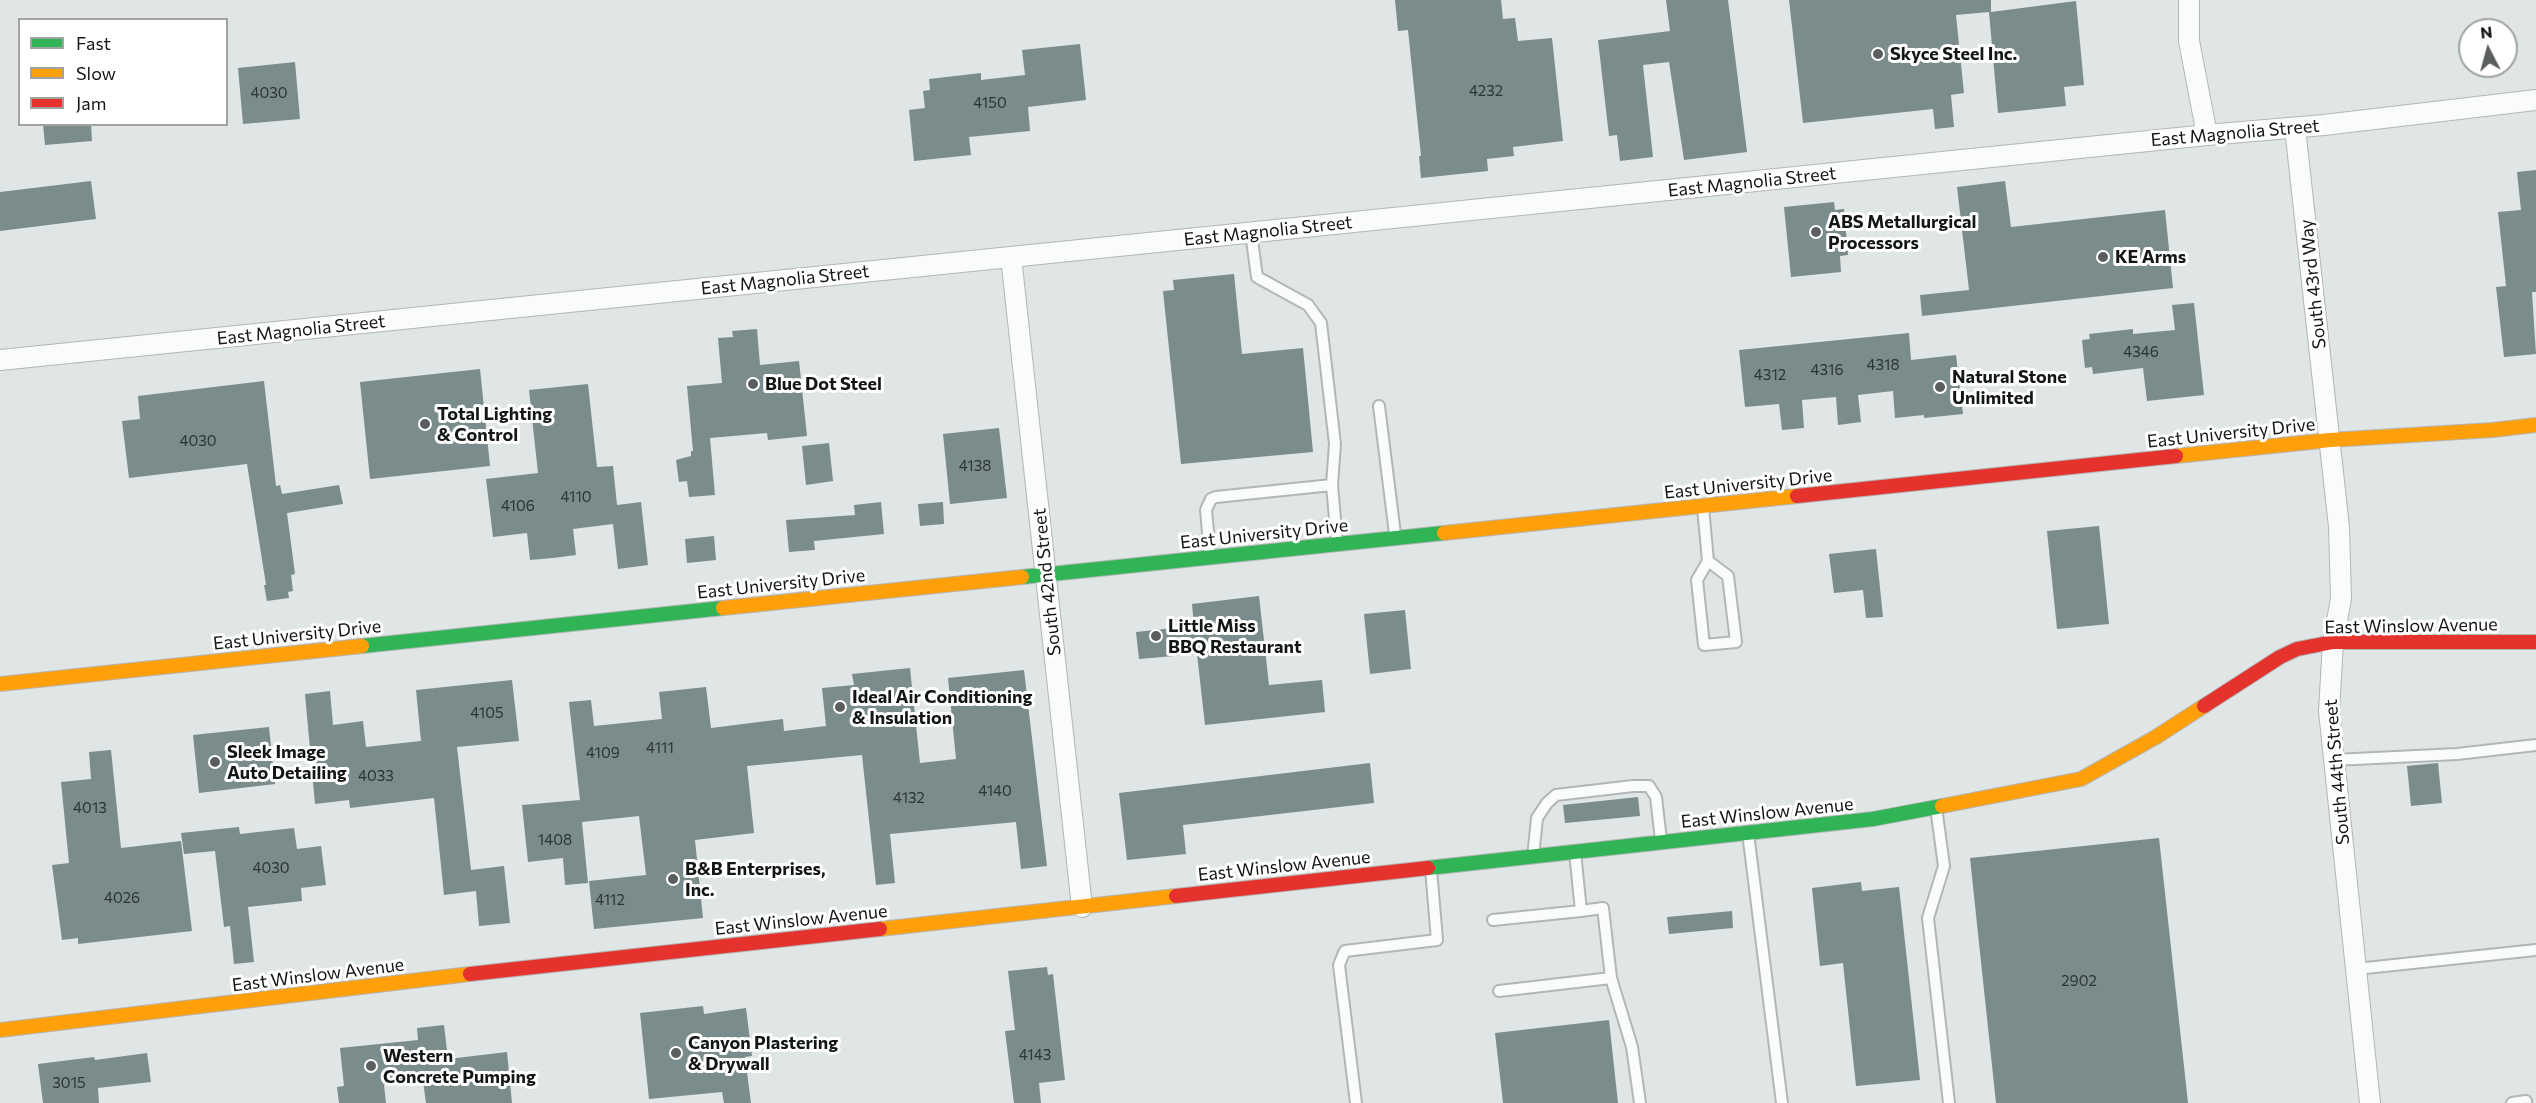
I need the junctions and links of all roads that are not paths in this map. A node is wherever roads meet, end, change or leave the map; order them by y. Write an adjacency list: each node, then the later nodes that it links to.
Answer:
1 (2189, 0): 4 (street)
2 (2536, 100): 3 (street, East Magnolia Street)
3 (2295, 128): 4 (street, East Magnolia Street); 10 (street, South 43rd Way)
4 (2207, 135): 5 (street, East Magnolia Street)
5 (1251, 233): 6 (street, East Magnolia Street); 11 (lane)
6 (1011, 257): 7 (street, East Magnolia Street); 17 (street, South 42nd Street)
7 (0, 360)
8 (1379, 406): 13 (lane)
9 (2535, 426): 10 (street, East University Drive)
10 (2330, 440): 12 (street, East University Drive); 18 (street, South 44th Street)
11 (1332, 485): 14 (lane); 15 (lane)
12 (1703, 507): 13 (street, East University Drive); 16 (lane)
13 (1396, 538): 14 (street, East University Drive)
14 (1338, 544): 15 (street, East University Drive)
15 (1210, 557): 17 (street, East University Drive)
16 (1708, 561): 16 (lane)
17 (1046, 575): 20 (street, East University Drive); 29 (street, South 42nd Street)
18 (2333, 642): 19 (street, East Winslow Avenue); 22 (street, South 44th Street); 23 (street, East Winslow Avenue)
19 (2536, 642)
20 (0, 684)
21 (2536, 745): 22 (lane)
22 (2334, 760): 33 (street, South 44th Street)
23 (1936, 807): 24 (street, East Winslow Avenue); 41 (lane)
24 (1748, 833): 25 (street, East Winslow Avenue); 40 (lane)
25 (1661, 843): 26 (street, East Winslow Avenue); 27 (lane)
26 (1575, 852): 27 (street, East Winslow Avenue); 30 (lane)
27 (1533, 857): 28 (street, East Winslow Avenue)
28 (1431, 868): 29 (street, East Winslow Avenue); 38 (lane)
29 (1082, 907): 36 (street, East Winslow Avenue)
30 (1581, 911): 31 (lane); 34 (lane)
31 (1493, 920)
32 (2536, 950): 33 (lane)
33 (2356, 969): 42 (street, South 44th Street)
34 (1611, 978): 35 (lane); 39 (lane)
35 (1499, 991)
36 (0, 1030)
37 (2526, 1101): 43 (lane)
38 (1356, 1103)
39 (1640, 1103)
40 (1782, 1103)
41 (1949, 1103)
42 (2370, 1103)
43 (2512, 1103)

